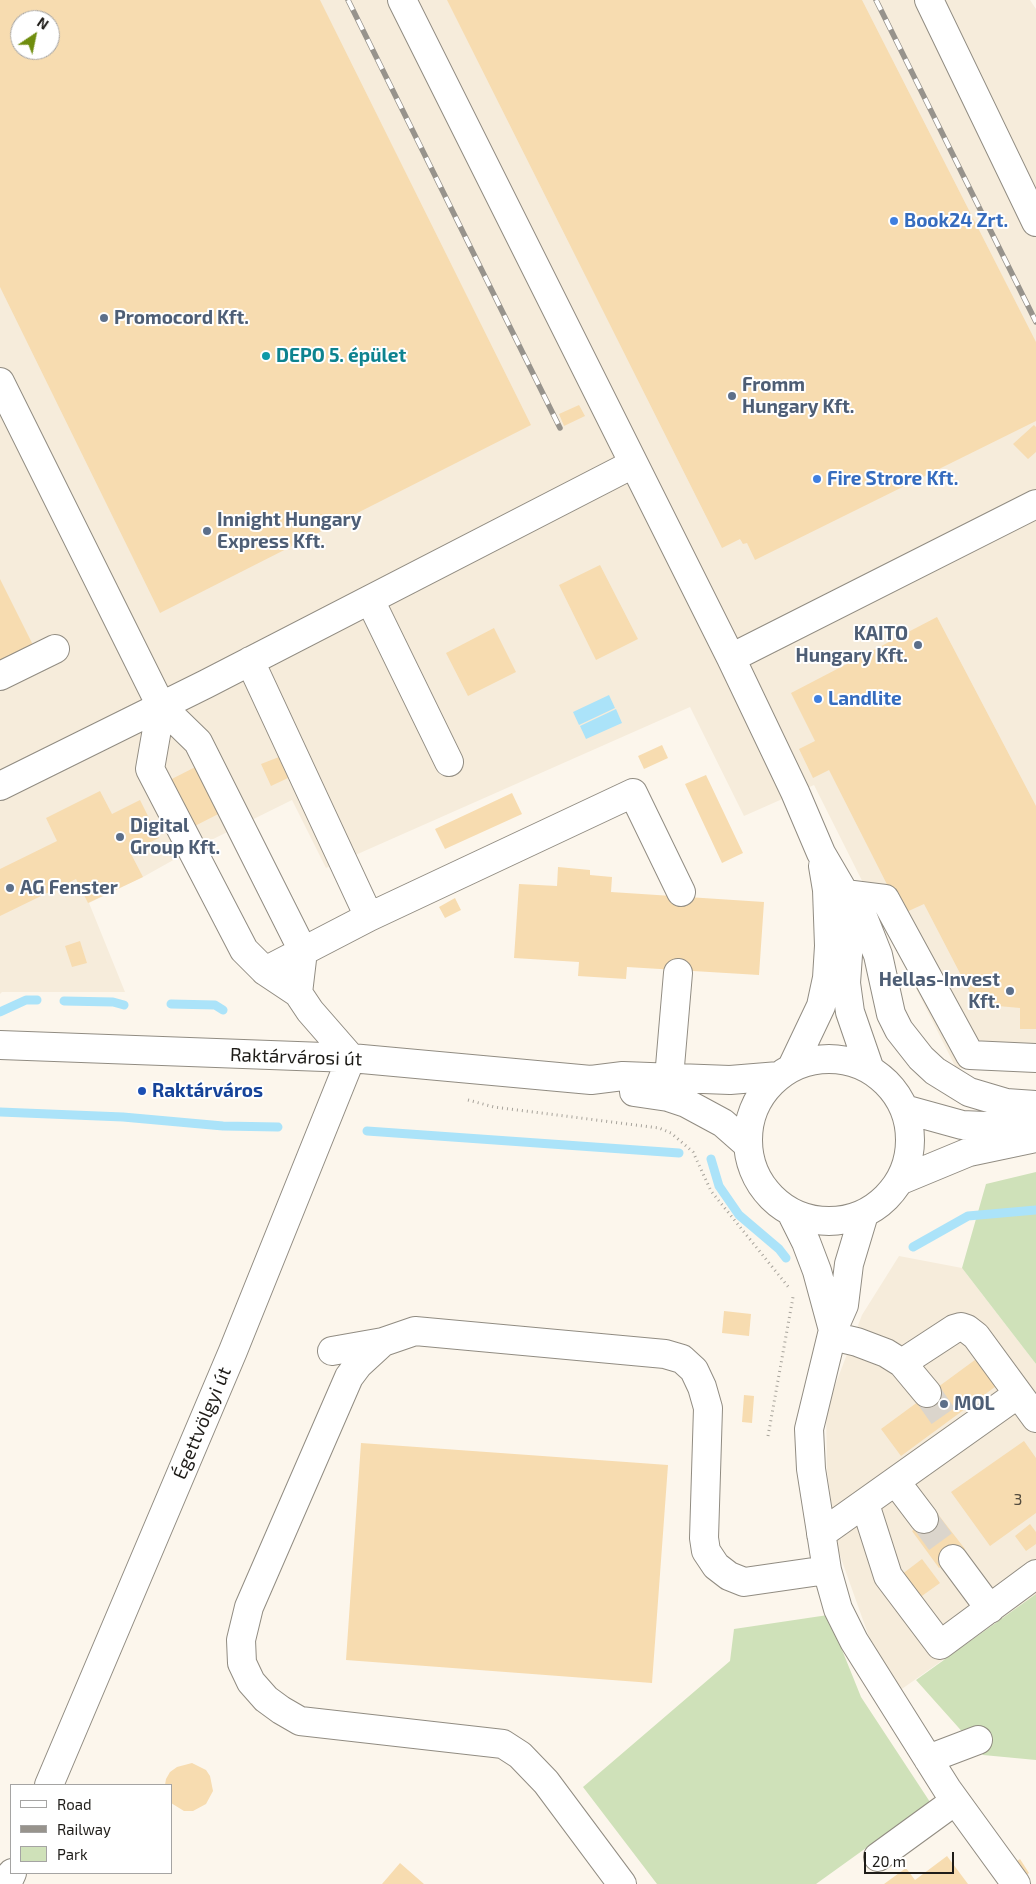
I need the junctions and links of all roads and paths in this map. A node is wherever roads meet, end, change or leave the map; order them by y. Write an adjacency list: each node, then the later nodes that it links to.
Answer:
1 (402, 0): 5 (street)
2 (928, 0): 3 (street)
3 (1036, 222)
4 (0, 382): 12 (street)
5 (633, 464): 7 (street); 9 (street)
6 (1036, 504): 9 (street)
7 (370, 600): 10 (street); 13 (street)
8 (55, 649): 11 (street)
9 (731, 658): 15 (street)
10 (250, 661): 12 (street); 18 (street)
11 (0, 676)
12 (161, 706): 14 (street); 19 (street); 20 (street)
13 (449, 762)
14 (0, 786)
15 (821, 853): 17 (street); 27 (street)
16 (680, 892): 18 (street)
17 (845, 894): 25 (street); 26 (street); 31 (street)
18 (369, 917): 19 (street)
19 (303, 950): 20 (street); 22 (street)
20 (265, 971): 22 (street)
21 (678, 973): 28 (street)
22 (298, 993): 24 (street)
23 (0, 1045): 24 (street, Raktárvárosi út)
24 (351, 1058): 29 (street, Raktárvárosi út); 57 (street, Égettvölgyi út)
25 (1036, 1058)
26 (870, 1070): 27 (street, Raktárvárosi út); 32 (street, Raktárvárosi út)
27 (786, 1072): 28 (street, Raktárvárosi út); 35 (street, Raktárvárosi út)
28 (669, 1078): 29 (street, Raktárvárosi út)
29 (591, 1080): 35 (street, Raktárvárosi út)
30 (466, 1099): 46 (path)
31 (1036, 1105)
32 (904, 1109): 33 (street); 36 (street, Raktárvárosi út)
33 (1036, 1123)
34 (1036, 1138): 36 (street, Raktárvárosi út)
35 (748, 1145): 37 (street, Raktárvárosi út)
36 (900, 1181): 38 (street, Raktárvárosi út)
37 (792, 1212): 38 (street, Raktárvárosi út); 39 (street)
38 (864, 1214): 39 (street)
39 (832, 1333): 42 (street); 50 (street)
40 (383, 1342): 41 (street); 52 (street); 60 (street)
41 (332, 1351)
42 (902, 1363): 43 (street); 44 (street)
43 (927, 1393)
44 (1018, 1394): 45 (street); 47 (street)
45 (1036, 1418)
46 (768, 1436)
47 (896, 1482): 48 (street); 49 (street)
48 (865, 1504): 50 (street); 54 (street)
49 (924, 1519)
50 (821, 1534): 52 (street)
51 (953, 1559): 54 (street)
52 (827, 1570): 56 (street)
53 (1036, 1574): 54 (street)
54 (990, 1609)
55 (978, 1740): 56 (street)
56 (928, 1759): 58 (street)
57 (49, 1784)
58 (951, 1795): 59 (street); 61 (street)
59 (878, 1857)
60 (622, 1884)
61 (1016, 1884)

